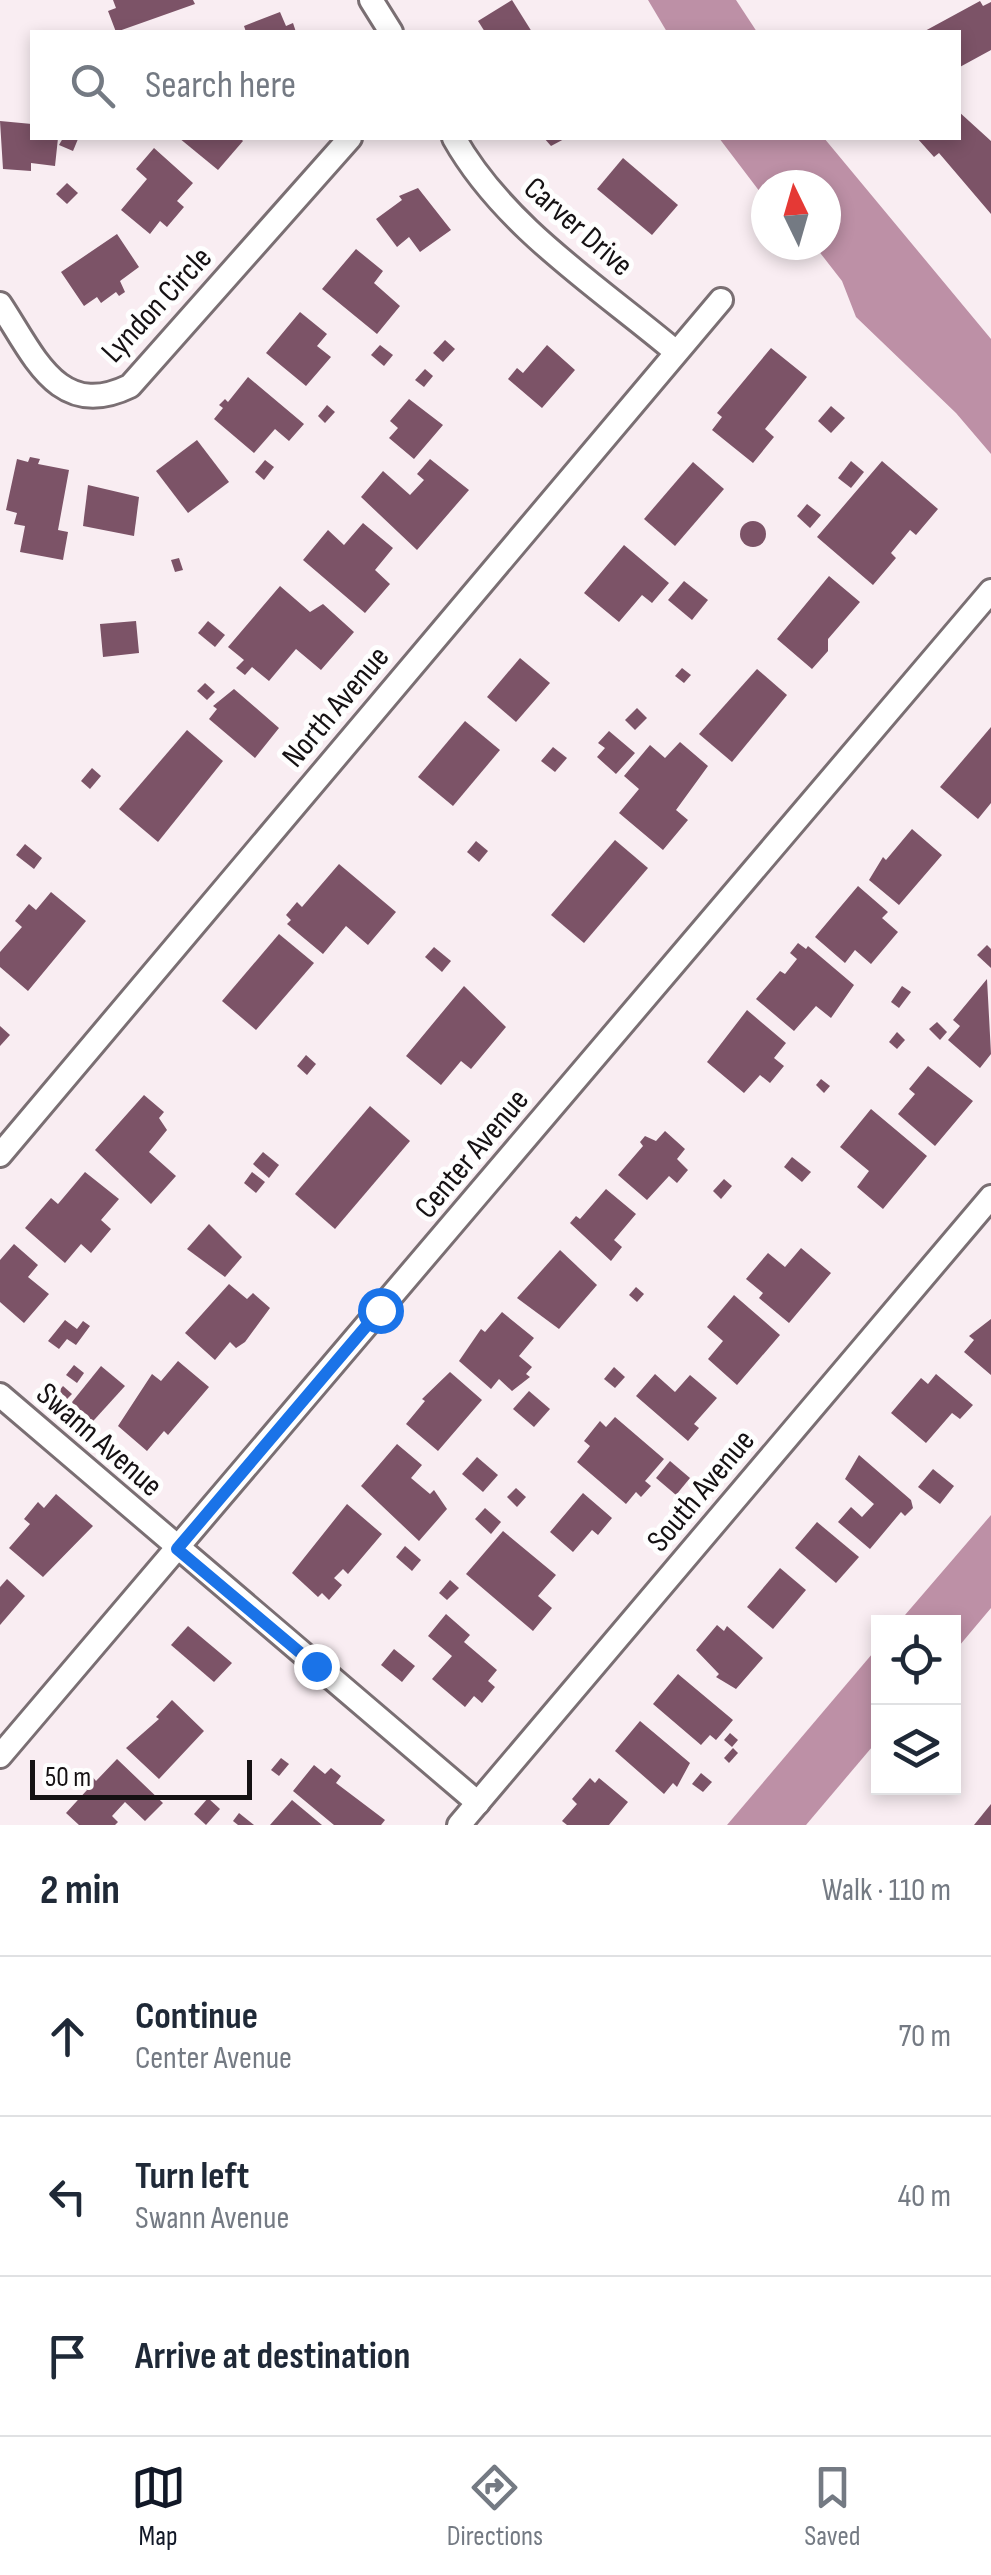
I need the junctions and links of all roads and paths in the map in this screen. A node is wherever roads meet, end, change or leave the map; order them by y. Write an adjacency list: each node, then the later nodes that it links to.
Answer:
1 (371, 0): 2 (street)
2 (390, 30)
3 (348, 140): 6 (street, Lyndon Circle)
4 (455, 140): 7 (street, Carver Drive)
5 (721, 300): 7 (street, North Avenue)
6 (0, 304)
7 (676, 352): 9 (street, North Avenue)
8 (991, 592): 12 (street, Center Avenue)
9 (0, 1155)
10 (991, 1197): 14 (street, South Avenue)
11 (0, 1395): 12 (street, Swann Avenue)
12 (177, 1549): 13 (street, Center Avenue); 14 (street, Swann Avenue)
13 (0, 1756)
14 (478, 1803): 15 (street, South Avenue)
15 (459, 1825)

